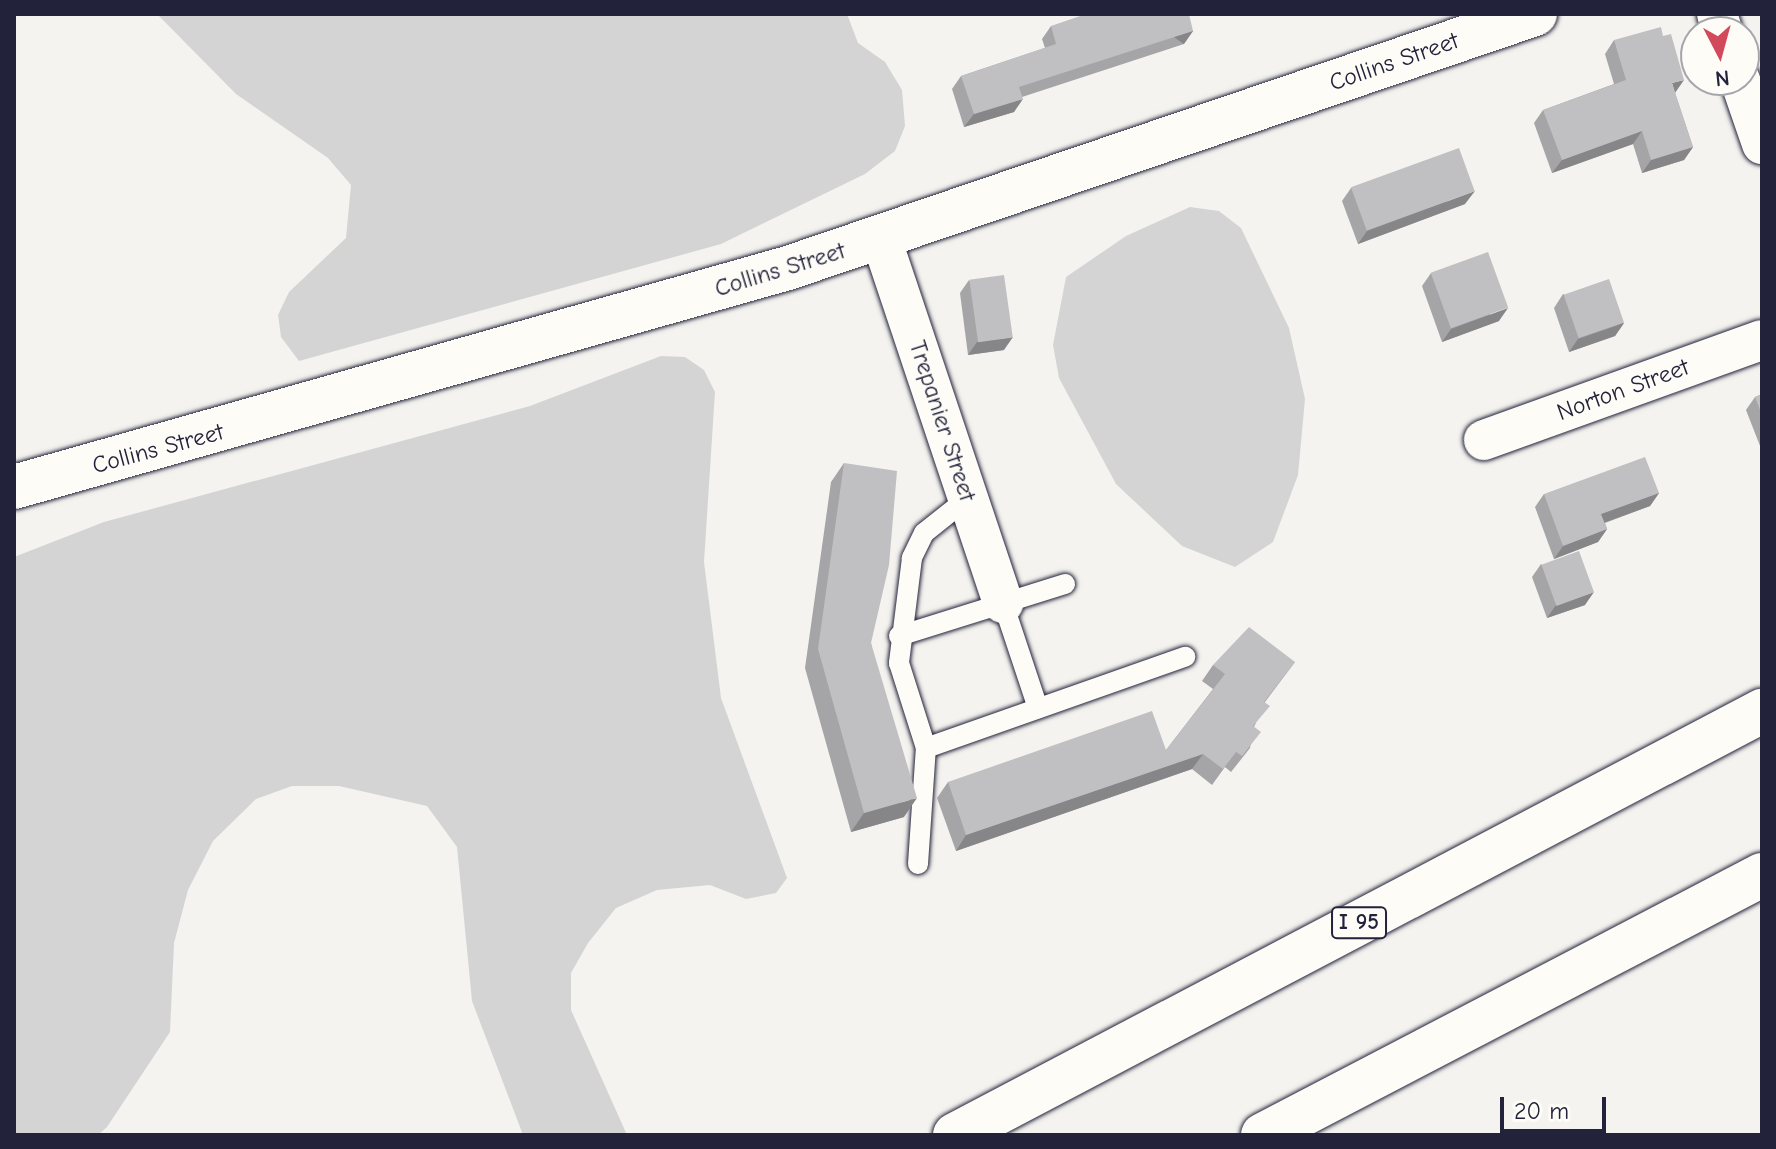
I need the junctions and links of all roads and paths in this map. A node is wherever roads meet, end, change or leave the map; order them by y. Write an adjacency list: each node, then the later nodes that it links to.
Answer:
1 (1535, 14): 4 (main road, Collins Street)
2 (1746, 96): 3 (street)
3 (1762, 144)
4 (881, 238): 7 (main road, Collins Street); 8 (street, Trepanier Street)
5 (1762, 340): 6 (street, Norton Street)
6 (1484, 440)
7 (14, 487)
8 (968, 498): 10 (street, Trepanier Street); 11 (lane)
9 (1065, 584): 10 (lane)
10 (1003, 603): 11 (lane); 13 (lane)
11 (899, 636): 15 (lane)
12 (1185, 657): 13 (lane)
13 (1038, 708): 15 (lane)
14 (1762, 711): 18 (main road, I 95)
15 (926, 748): 16 (lane)
16 (918, 864)
17 (1762, 875): 19 (main road)
18 (955, 1135)
19 (1263, 1135)

